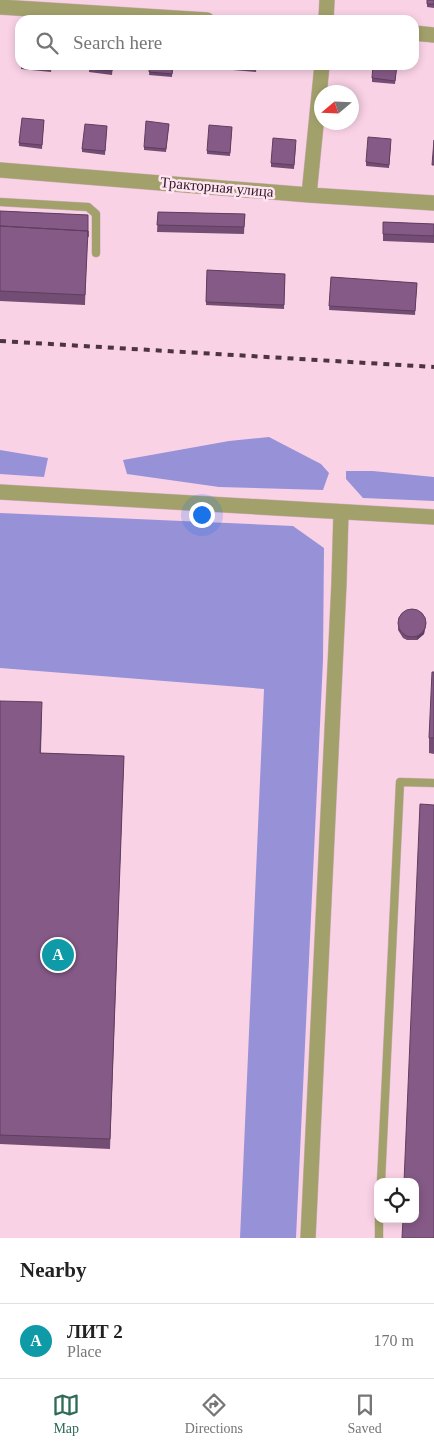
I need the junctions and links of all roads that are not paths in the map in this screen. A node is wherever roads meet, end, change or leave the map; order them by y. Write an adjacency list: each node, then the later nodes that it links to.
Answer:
1 (327, 0): 4 (street)
2 (0, 7): 3 (street)
3 (127, 15)
4 (326, 15)
5 (419, 34): 6 (street)
6 (434, 35)
7 (322, 70): 9 (street)
8 (0, 170): 9 (street, Тракторная улица)
9 (309, 195): 11 (street, Тракторная улица)
10 (0, 202): 12 (lane)
11 (434, 203)
12 (96, 253)
13 (0, 492): 14 (street)
14 (341, 512): 15 (street); 19 (street)
15 (434, 517)
16 (434, 783): 17 (lane)
17 (381, 1178)
18 (380, 1223): 20 (lane)
19 (308, 1238)
20 (379, 1238)

